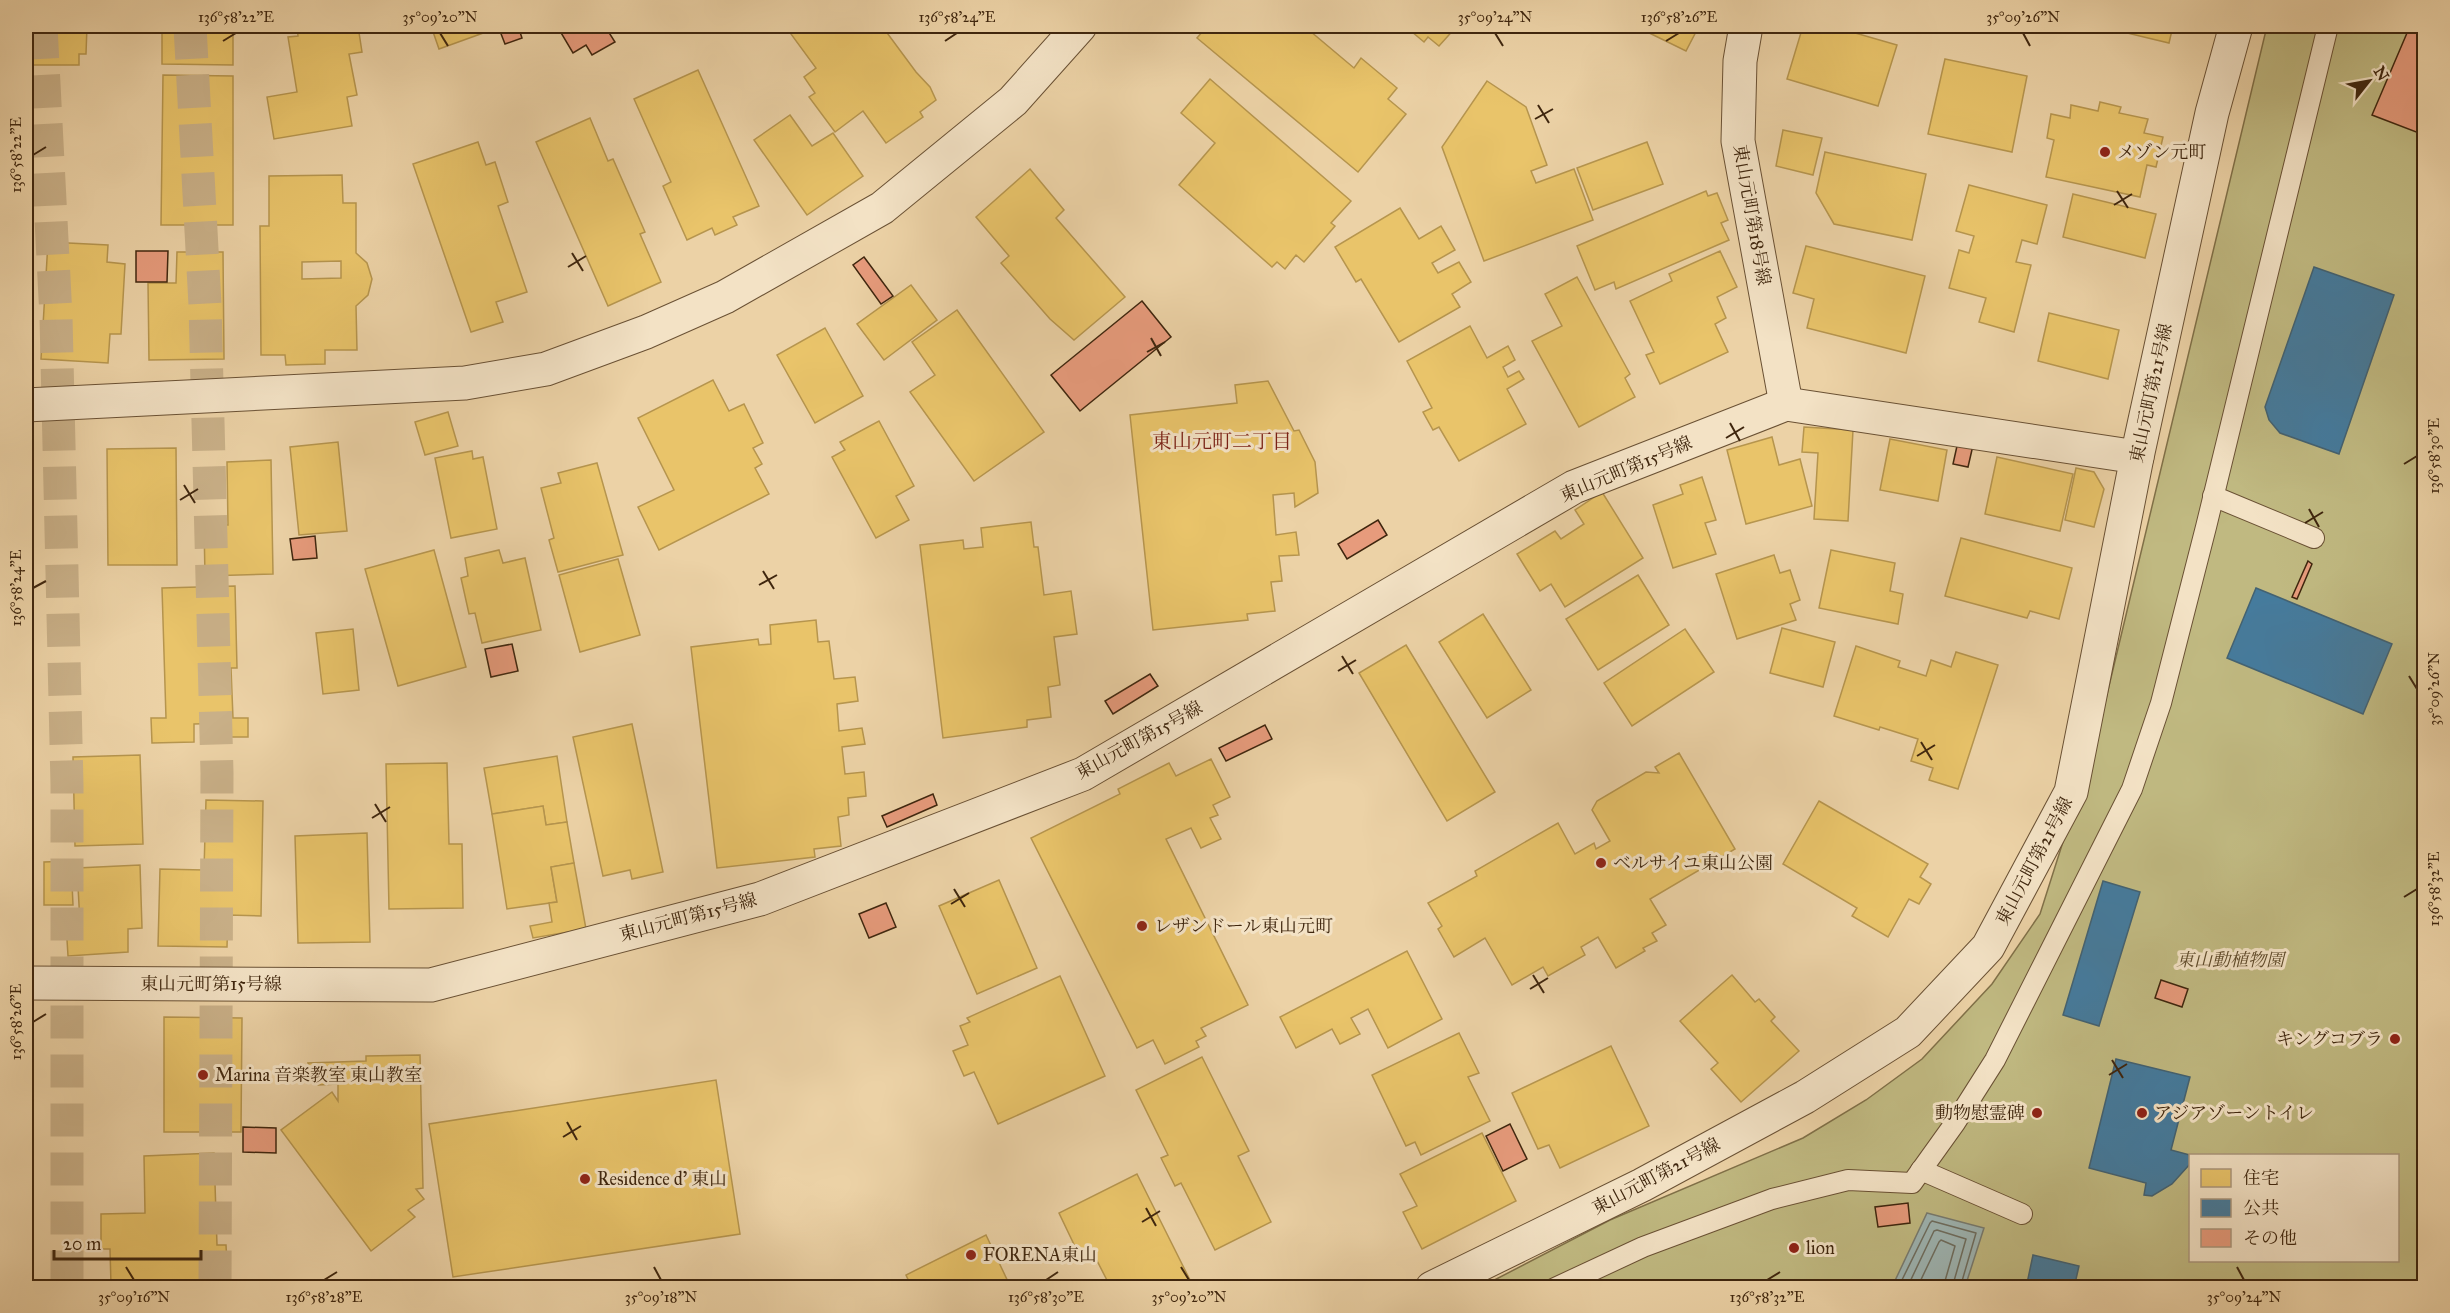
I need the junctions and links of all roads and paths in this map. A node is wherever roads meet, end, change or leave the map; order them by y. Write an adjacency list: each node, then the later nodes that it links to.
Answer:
1 (1080, 26): 6 (street)
2 (1746, 26): 5 (street, 東山元町第18号線)
3 (2236, 26): 7 (street, 東山元町第21号線)
4 (2328, 26): 8 (lane)
5 (1786, 404): 7 (street); 10 (street, 東山元町第15号線)
6 (26, 405)
7 (2137, 457): 13 (street, 東山元町第21号線)
8 (2213, 496): 9 (lane); 11 (lane)
9 (2314, 538)
10 (26, 984)
11 (1921, 1170): 12 (lane); 14 (lane)
12 (2022, 1214)
13 (1432, 1287)
14 (1555, 1287)

